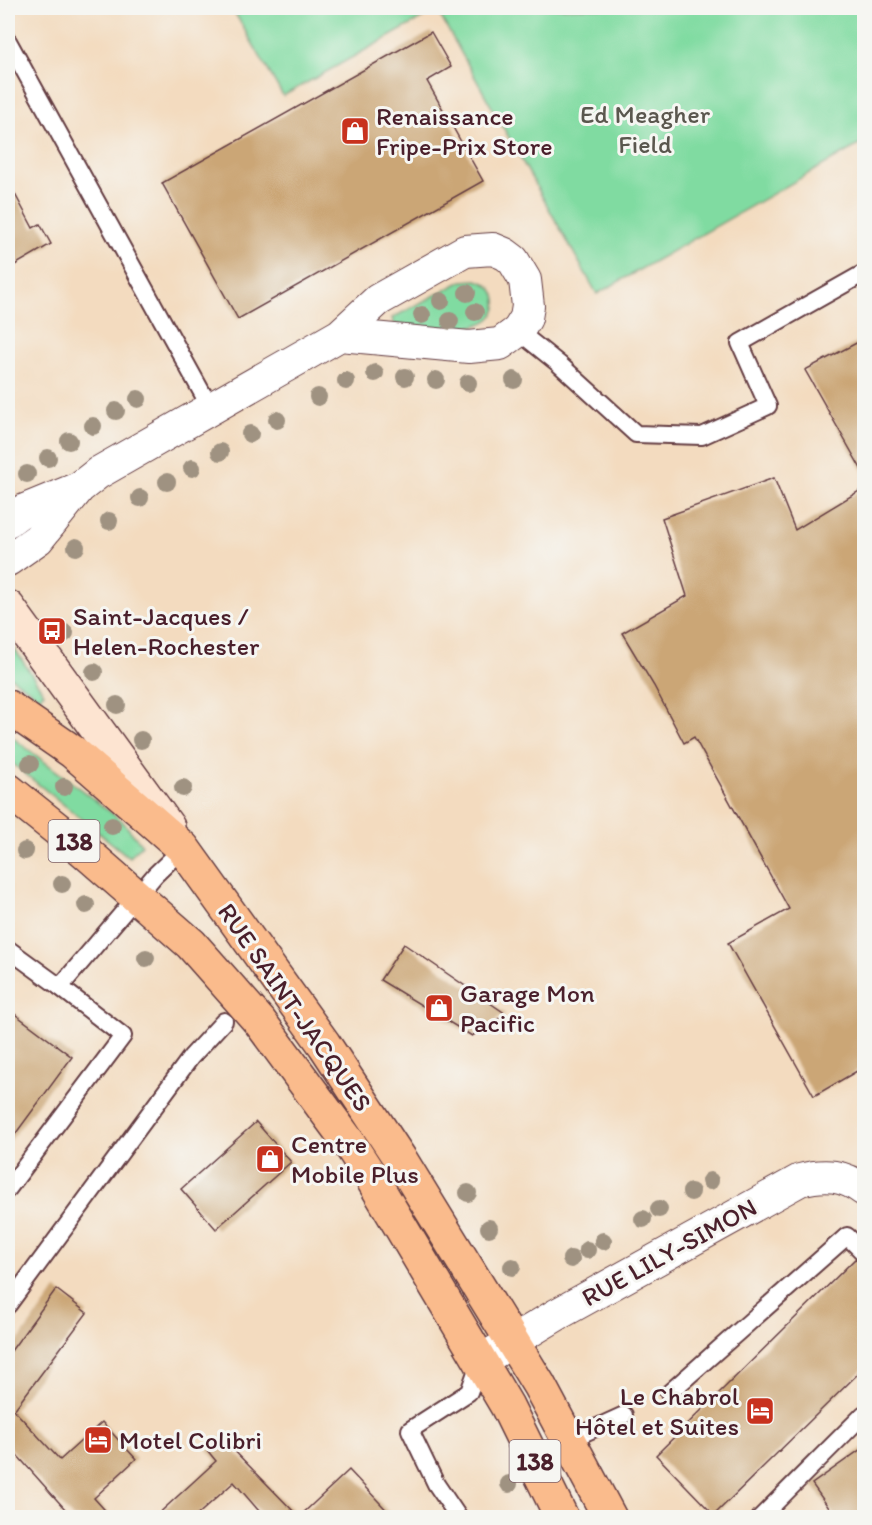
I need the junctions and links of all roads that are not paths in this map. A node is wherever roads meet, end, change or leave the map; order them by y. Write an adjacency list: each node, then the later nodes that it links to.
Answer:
1 (8, 41): 5 (lane)
2 (864, 273): 3 (lane)
3 (518, 331): 4 (street); 4 (street)
4 (340, 335): 5 (street)
5 (210, 407): 6 (street)
6 (79, 488): 7 (street); 8 (street)
7 (8, 521)
8 (8, 560)
9 (8, 607): 12 (main road, RUE SAINT-JACQUES)
10 (8, 706): 12 (main road, 138)
11 (8, 790): 13 (main road, 138)
12 (183, 848): 13 (lane); 21 (main road, RUE SAINT-JACQUES / 138)
13 (138, 896): 15 (lane); 22 (main road, RUE SAINT-JACQUES / 138)
14 (8, 949): 15 (lane)
15 (60, 987): 17 (lane)
16 (224, 1021): 20 (lane)
17 (8, 1188)
18 (864, 1190): 21 (street, RUE LILY-SIMON)
19 (864, 1253): 23 (lane)
20 (8, 1305)
21 (512, 1341): 22 (street, RUE LILY-SIMON); 26 (main road, RUE SAINT-JACQUES / 138)
22 (480, 1361): 27 (lane); 28 (main road, RUE SAINT-JACQUES / 138)
23 (669, 1393)
24 (864, 1414): 30 (lane)
25 (624, 1415): 26 (lane)
26 (569, 1440): 29 (main road, RUE SAINT-JACQUES / 138)
27 (459, 1518)
28 (562, 1518)
29 (610, 1518)
30 (760, 1518)

